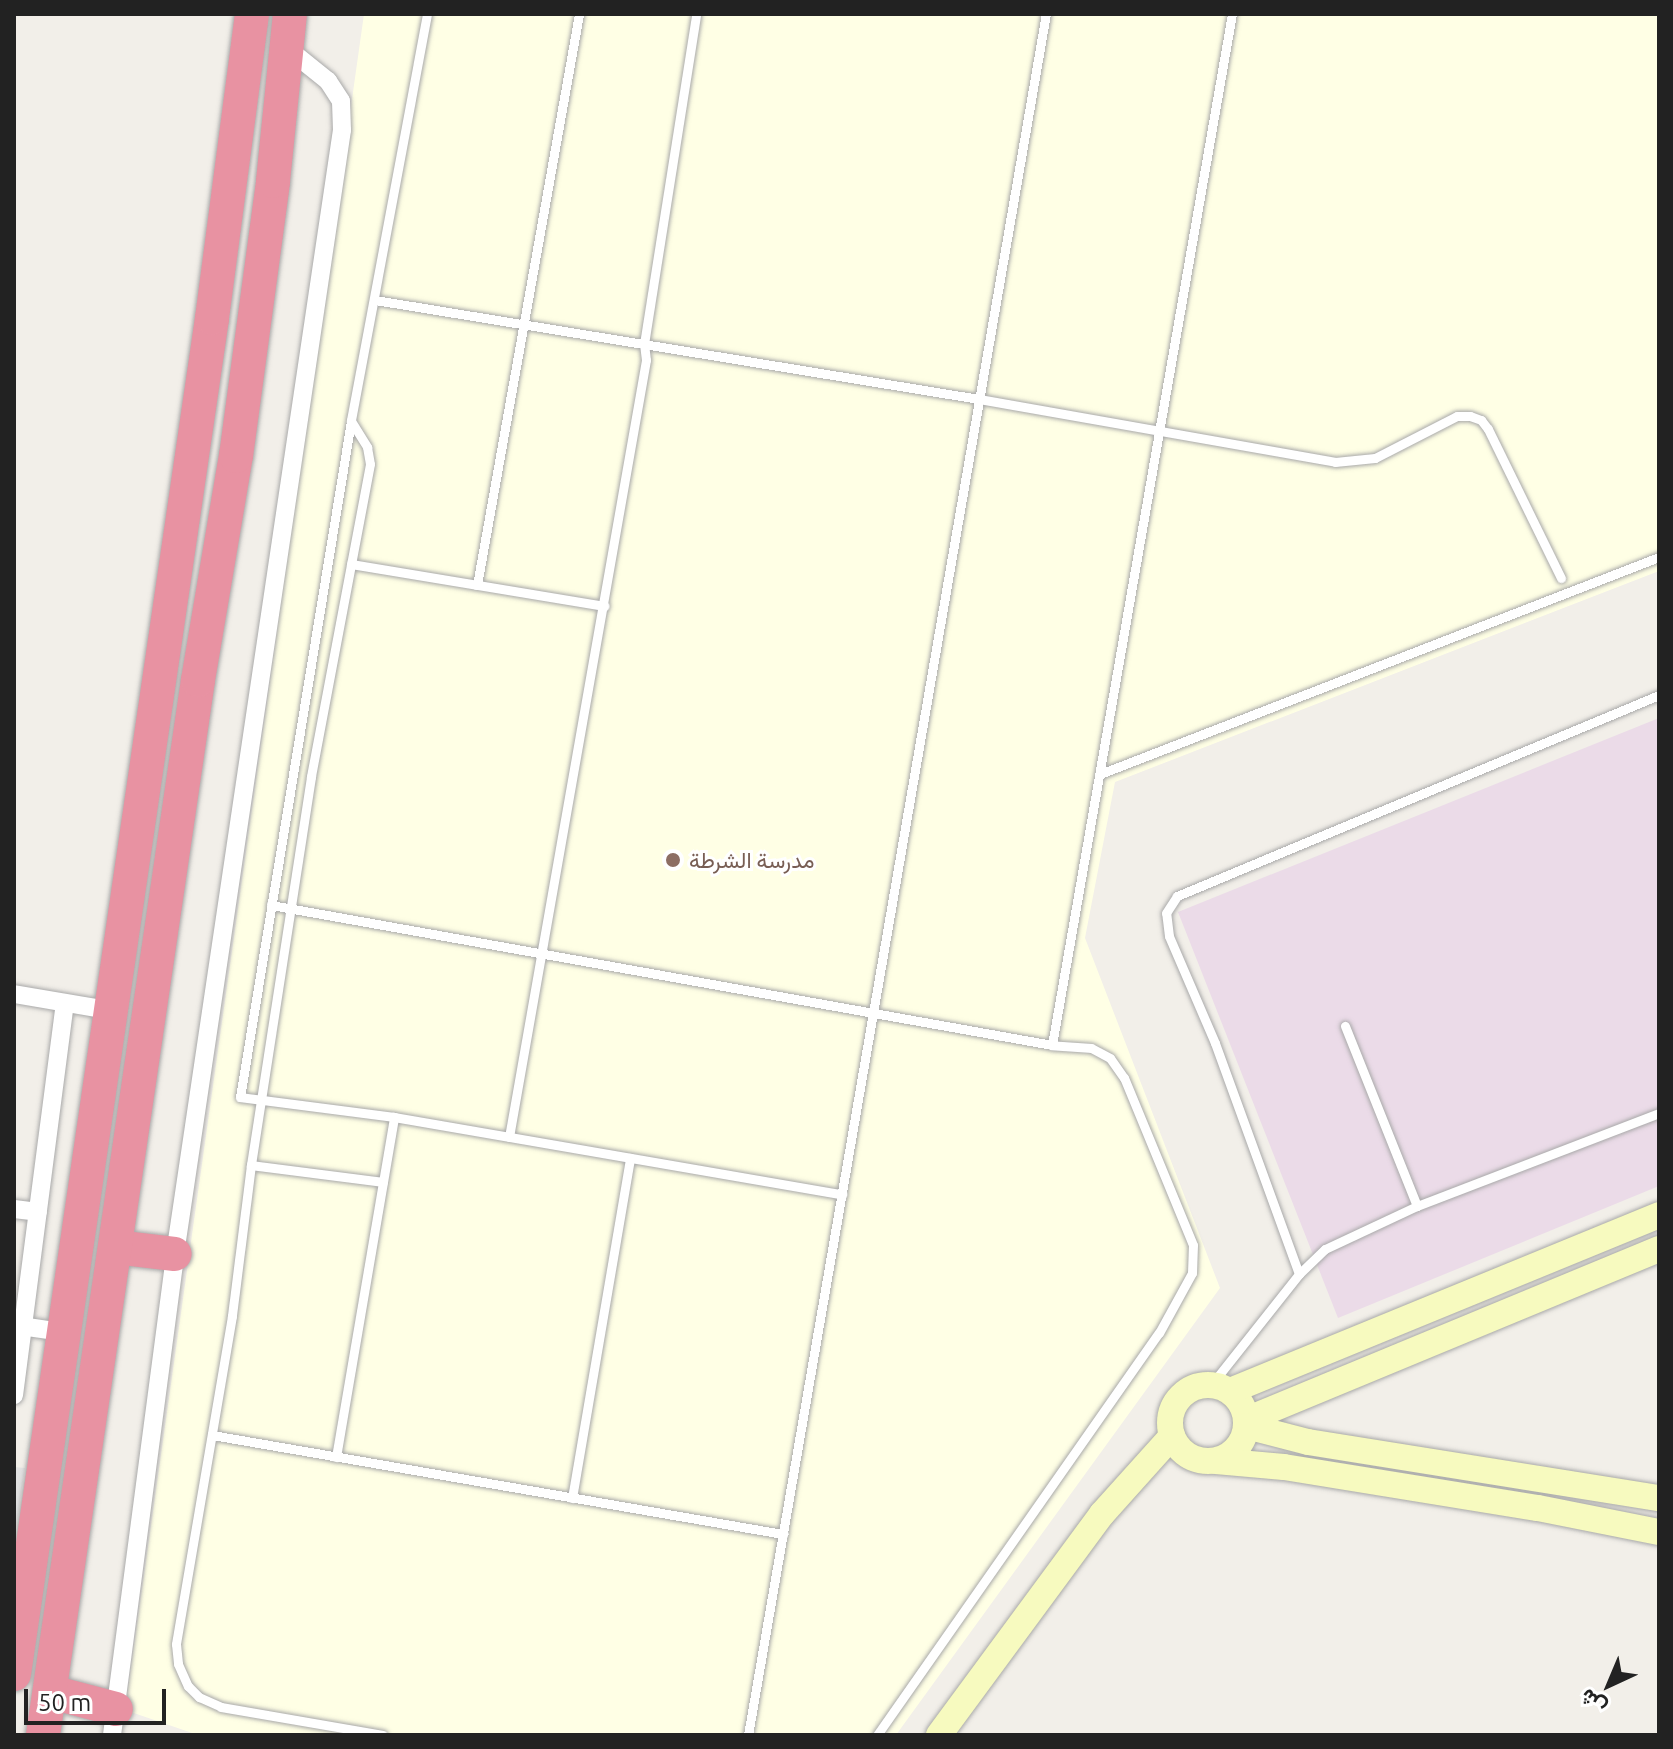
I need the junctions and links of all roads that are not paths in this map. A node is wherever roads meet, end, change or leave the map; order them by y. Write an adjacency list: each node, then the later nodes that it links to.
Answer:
1 (252, 14): 27 (highway)
2 (290, 14): 8 (highway)
3 (427, 14): 9 (lane)
4 (579, 14): 10 (lane)
5 (696, 14): 11 (lane)
6 (1046, 14): 12 (lane)
7 (1232, 14): 14 (lane)
8 (287, 48): 43 (highway); 45 (street)
9 (375, 300): 10 (lane); 13 (lane)
10 (523, 324): 11 (lane); 18 (lane)
11 (644, 344): 12 (lane); 19 (lane)
12 (979, 399): 14 (lane); 28 (lane)
13 (351, 421): 16 (lane); 22 (lane)
14 (1159, 431): 17 (lane); 21 (lane)
15 (1659, 557): 21 (lane)
16 (351, 564): 18 (lane); 23 (lane)
17 (1561, 578)
18 (477, 585): 19 (lane)
19 (605, 606): 24 (lane)
20 (1659, 695): 46 (lane)
21 (1100, 774): 30 (lane)
22 (271, 905): 23 (lane); 31 (lane)
23 (292, 909): 24 (lane); 31 (lane)
24 (541, 954): 28 (lane); 34 (lane)
25 (14, 994): 26 (street)
26 (65, 1003): 27 (street); 41 (street)
27 (109, 1010): 48 (highway)
28 (873, 1013): 30 (lane); 38 (lane)
29 (1345, 1026): 39 (lane)
30 (1052, 1045): 66 (lane)
31 (264, 1098): 33 (lane); 36 (lane)
32 (1659, 1113): 39 (lane)
33 (394, 1117): 34 (lane); 37 (lane)
34 (509, 1137): 35 (lane)
35 (630, 1158): 38 (lane); 56 (lane)
36 (251, 1165): 37 (lane); 52 (lane)
37 (383, 1182): 54 (lane)
38 (842, 1194): 59 (lane)
39 (1417, 1206): 46 (lane)
40 (14, 1209): 41 (street)
41 (38, 1212): 47 (street)
42 (1659, 1215): 49 (street)
43 (115, 1247): 45 (highway); 61 (highway)
44 (1659, 1249): 51 (street)
45 (175, 1254): 62 (street)
46 (1299, 1274): 49 (lane)
47 (18, 1325): 48 (street); 50 (street)
48 (62, 1332): 60 (highway)
49 (1221, 1388): 51 (street); 53 (street)
50 (14, 1395)
51 (1246, 1423): 55 (street); 57 (street)
52 (212, 1435): 54 (lane); 64 (lane)
53 (1172, 1436): 55 (street); 67 (street)
54 (336, 1457): 56 (lane)
55 (1216, 1461): 58 (street)
56 (572, 1498): 59 (lane)
57 (1659, 1498)
58 (1659, 1532)
59 (783, 1534): 65 (lane)
60 (14, 1674)
61 (51, 1692): 62 (highway); 63 (highway)
62 (114, 1722)
63 (43, 1735)
64 (383, 1735)
65 (748, 1735)
66 (877, 1735)
67 (939, 1735)

